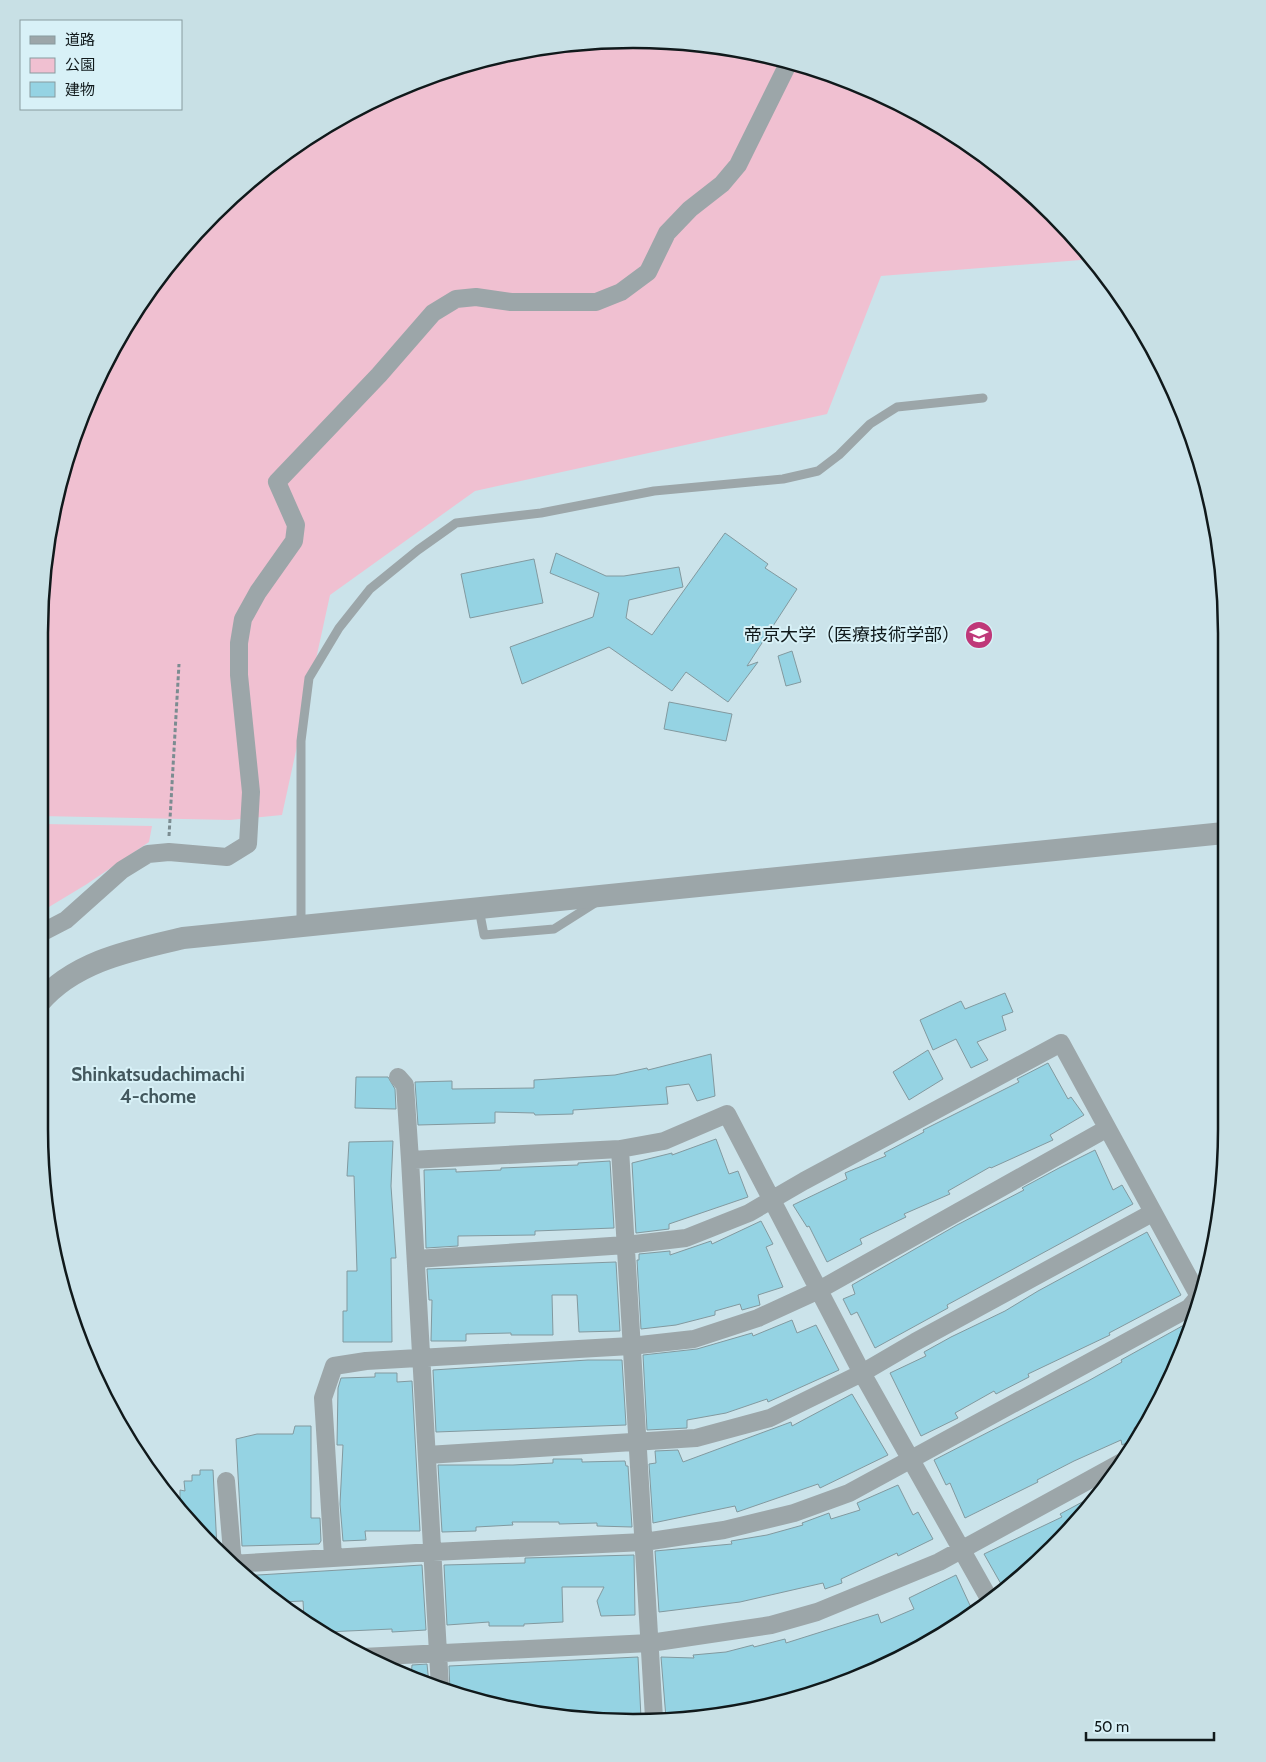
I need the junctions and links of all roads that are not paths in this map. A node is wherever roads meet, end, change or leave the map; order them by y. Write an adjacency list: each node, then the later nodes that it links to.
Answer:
1 (786, 67): 5 (street)
2 (983, 398): 4 (lane)
3 (1218, 834): 4 (street)
4 (301, 928): 6 (street)
5 (48, 929)
6 (48, 992)
7 (398, 1077): 10 (street)
8 (1106, 1130): 11 (street); 12 (street); 15 (street)
9 (620, 1149): 10 (street); 11 (street); 13 (street)
10 (410, 1160): 14 (street)
11 (773, 1200): 13 (street); 15 (street)
12 (1152, 1213): 16 (street); 20 (street)
13 (626, 1246): 14 (street); 18 (street)
14 (416, 1259): 19 (street)
15 (819, 1290): 18 (street); 20 (street)
16 (1196, 1291)
17 (1190, 1307): 23 (street)
18 (631, 1346): 19 (street); 21 (street)
19 (420, 1358): 22 (street); 30 (street)
20 (862, 1373): 21 (street); 23 (street)
21 (638, 1443): 22 (street); 26 (street)
22 (426, 1455): 28 (street)
23 (912, 1459): 26 (street); 27 (street)
24 (1109, 1469): 27 (street)
25 (226, 1481): 29 (street)
26 (644, 1542): 28 (street); 33 (street)
27 (962, 1549): 32 (street); 33 (street)
28 (433, 1552): 30 (street); 34 (street)
29 (231, 1554)
30 (333, 1557): 31 (street)
31 (241, 1563)
32 (987, 1595)
33 (650, 1643): 34 (street); 37 (street)
34 (438, 1652): 35 (street); 36 (street)
35 (378, 1656)
36 (440, 1681)
37 (654, 1713)

